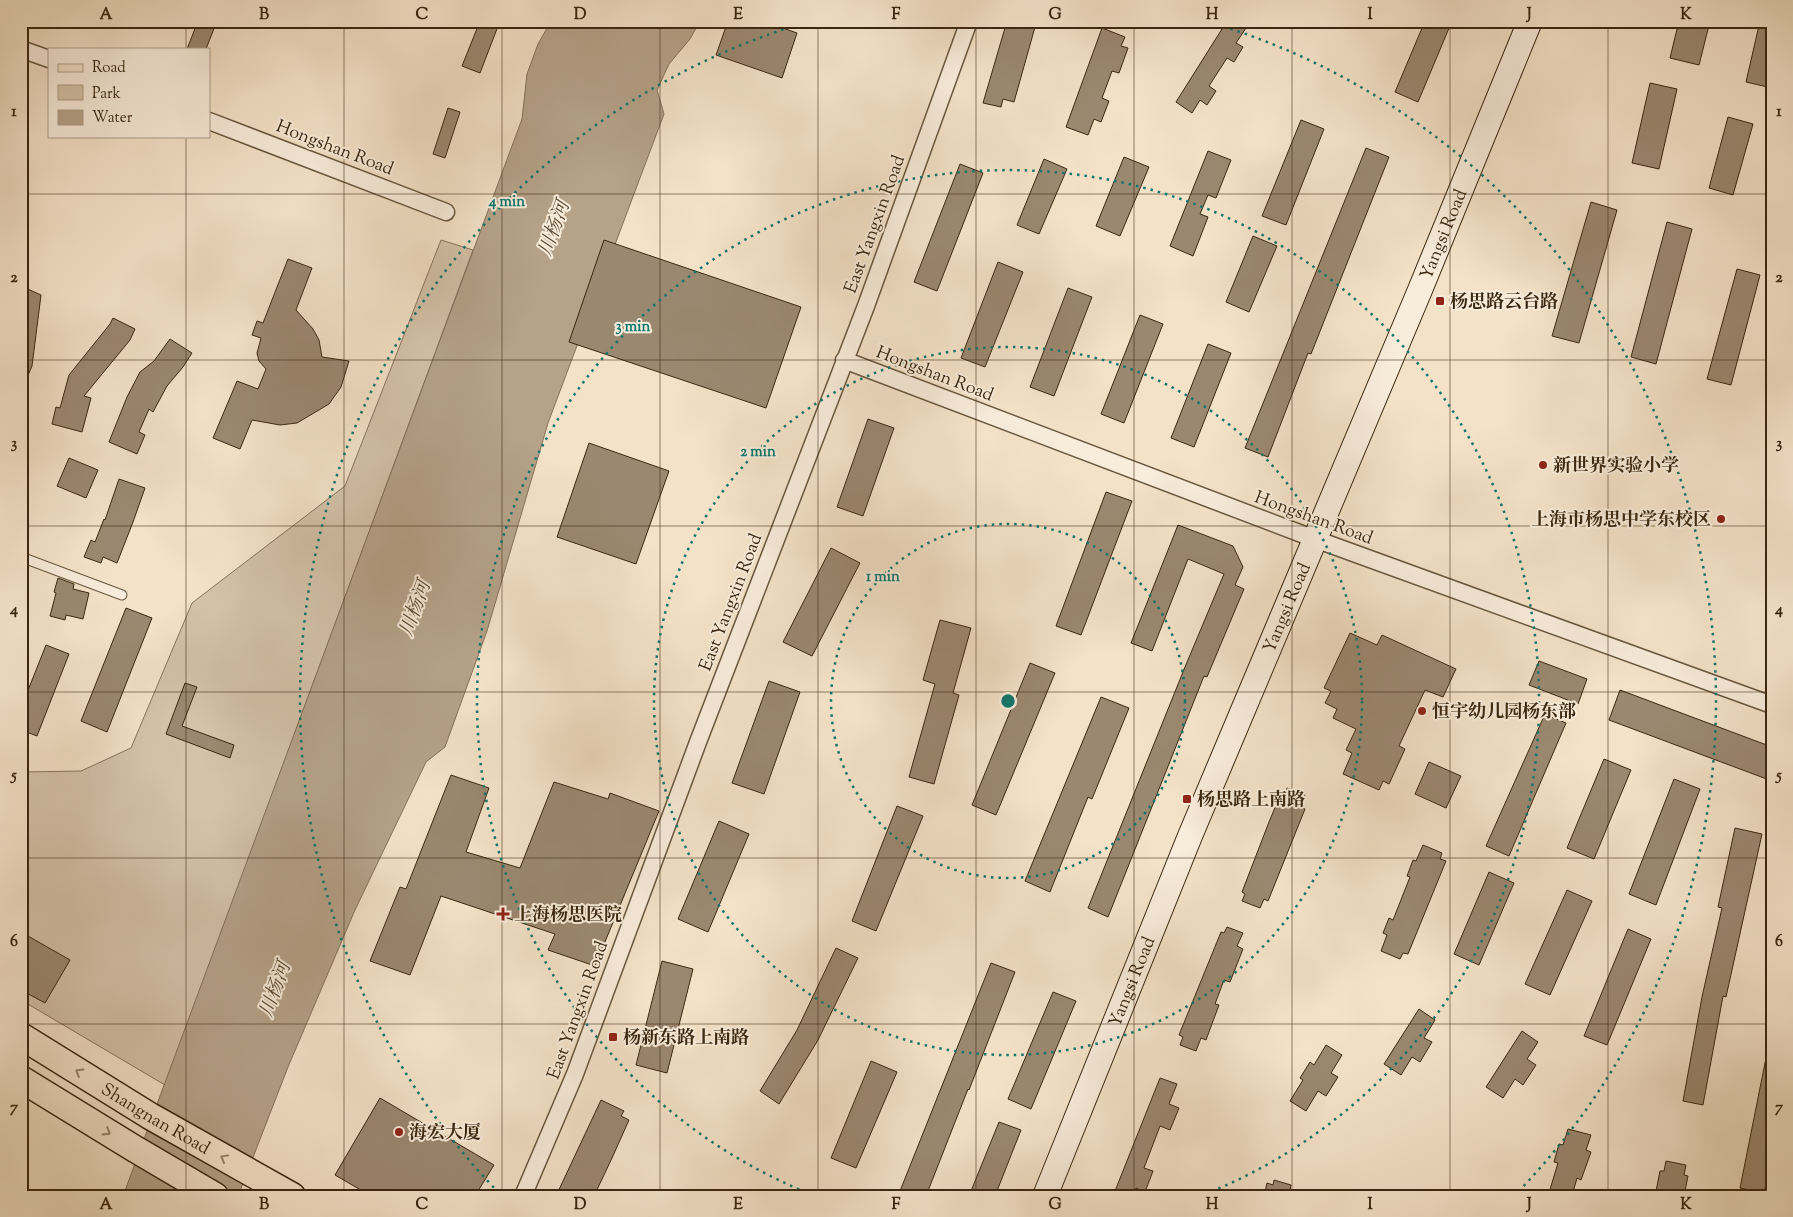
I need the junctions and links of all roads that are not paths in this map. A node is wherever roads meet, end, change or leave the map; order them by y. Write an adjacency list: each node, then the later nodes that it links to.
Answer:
1 (969, 21): 7 (street, East Yangxin Road)
2 (1530, 21): 8 (street, Yangsi Road)
3 (21, 49): 4 (street)
4 (48, 59)
5 (210, 121): 6 (street, Hongshan Road)
6 (446, 212)
7 (844, 360): 8 (street, Hongshan Road); 16 (street, East Yangxin Road)
8 (1315, 539): 11 (street, Hongshan Road); 17 (street, Yangsi Road)
9 (21, 557): 10 (lane)
10 (122, 595)
11 (1772, 705)
12 (21, 1036): 15 (main road, Shangnan Road, one-way to 12)
13 (21, 1079): 14 (main road, Shangnan Road, one-way to 14)
14 (215, 1196)
15 (292, 1196)
16 (523, 1196)
17 (1045, 1196)

